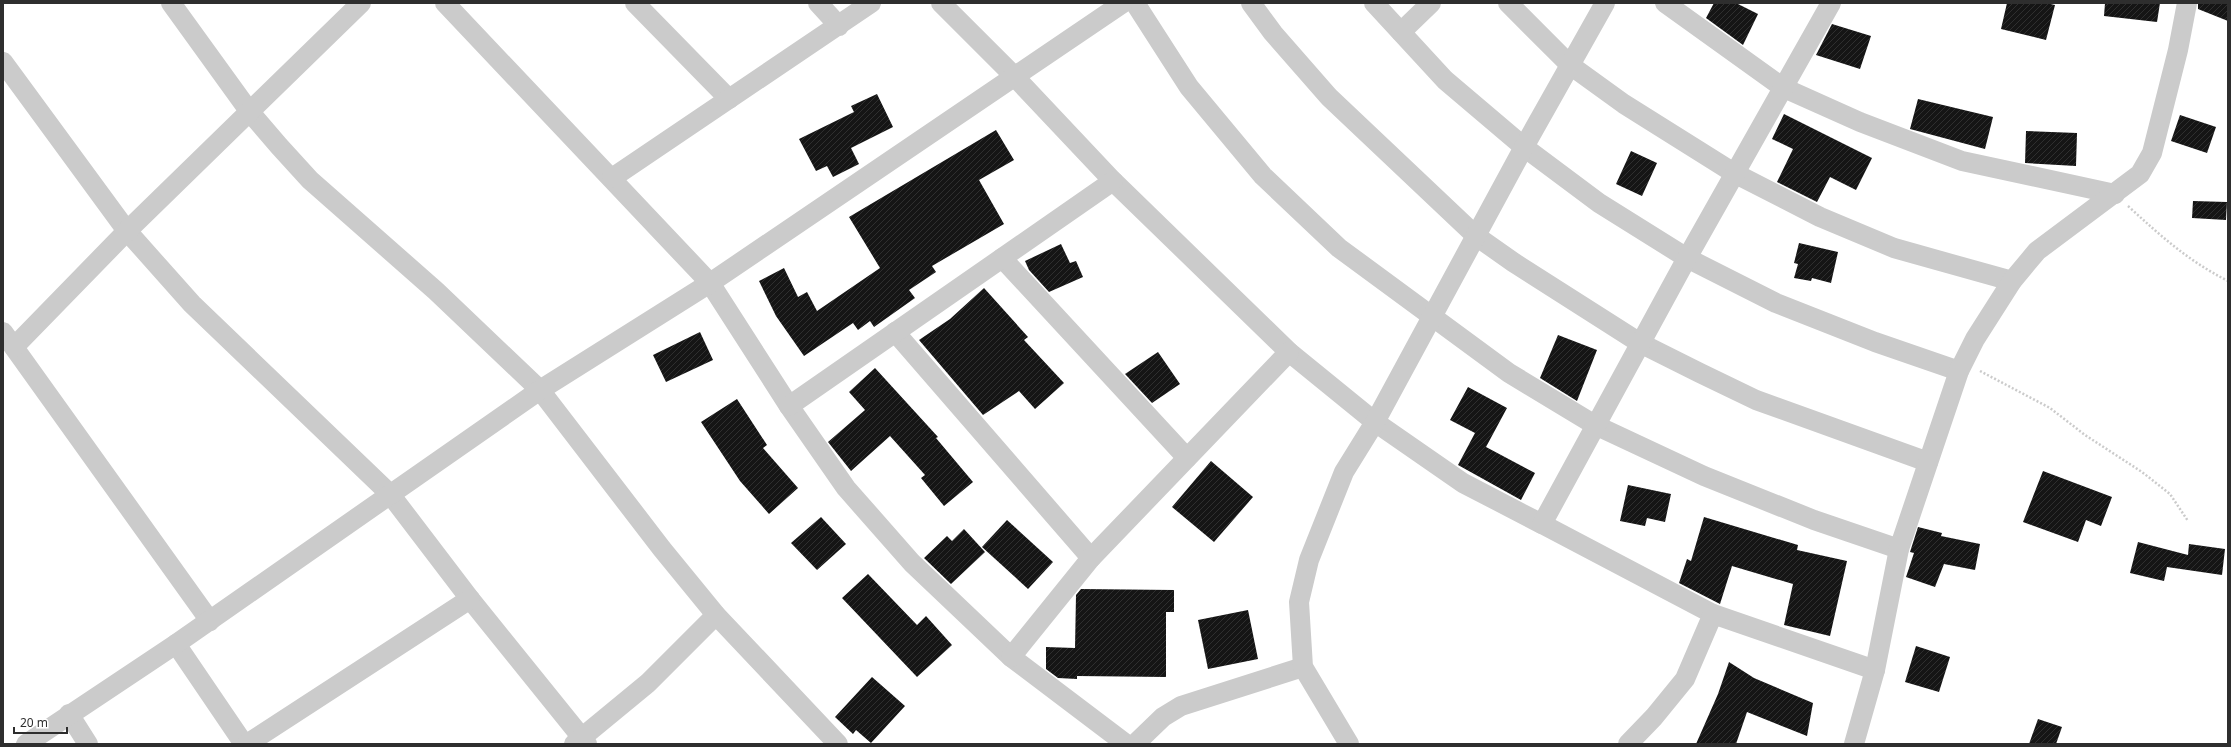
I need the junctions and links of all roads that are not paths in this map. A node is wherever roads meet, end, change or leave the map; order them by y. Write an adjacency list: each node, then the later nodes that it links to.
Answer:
1 (171, 3): 25 (street)
2 (361, 3): 25 (street)
3 (445, 3): 28 (street)
4 (635, 3): 24 (street)
5 (818, 3): 18 (street)
6 (871, 3): 18 (street)
7 (941, 3): 22 (street)
8 (1123, 3): 22 (street)
9 (1135, 3): 37 (street)
10 (1250, 3): 32 (street)
11 (1374, 3): 19 (street)
12 (1431, 3): 19 (street)
13 (1508, 3): 21 (street)
14 (1605, 3): 21 (street)
15 (1665, 3): 23 (street)
16 (1831, 3): 23 (street)
17 (2187, 3): 30 (street)
18 (839, 26): 24 (street)
19 (1401, 32): 26 (street)
20 (3, 62): 31 (street)
21 (1570, 65): 26 (street); 27 (street)
22 (1014, 76): 29 (street); 36 (street)
23 (1782, 87): 27 (street); 30 (street)
24 (729, 99): 28 (street)
25 (249, 111): 31 (street); 43 (street)
26 (1524, 147): 32 (street); 34 (street)
27 (1734, 173): 34 (street); 35 (street)
28 (612, 178): 36 (street)
29 (1113, 181): 33 (street); 41 (street)
30 (2115, 194): 35 (street)
31 (127, 231): 39 (street); 49 (street)
32 (1476, 236): 37 (street); 40 (street)
33 (1002, 258): 38 (street); 47 (street)
34 (1687, 258): 40 (street); 42 (street)
35 (2012, 281): 42 (street)
36 (710, 283): 43 (street); 44 (street)
37 (1432, 317): 45 (street); 46 (street)
38 (895, 332): 44 (street); 52 (street)
39 (8, 339): 56 (street)
40 (1640, 343): 46 (street); 48 (street)
41 (1289, 352): 45 (street); 47 (street)
42 (1961, 367): 48 (street)
43 (540, 390): 49 (street); 55 (street)
44 (789, 406): 58 (street)
45 (1375, 422): 50 (street); 59 (street)
46 (1595, 426): 50 (street); 51 (street)
47 (1187, 458): 52 (street)
48 (1928, 462): 51 (street)
49 (390, 494): 53 (street); 56 (street)
50 (1542, 524): 54 (street)
51 (1899, 549): 60 (street)
52 (1091, 558): 58 (street)
53 (470, 599): 63 (street); 65 (street)
54 (1713, 614): 60 (street); 70 (street)
55 (716, 615): 63 (street); 66 (street)
56 (210, 621): 57 (street)
57 (176, 644): 61 (street); 65 (street)
58 (1011, 656): 67 (street)
59 (1303, 667): 68 (street); 69 (street)
60 (1875, 670): 71 (street)
61 (69, 714): 62 (street); 64 (street)
62 (35, 742)
63 (581, 742)
64 (88, 744)
65 (245, 744)
66 (838, 744)
67 (1126, 744)
68 (1135, 744)
69 (1349, 744)
70 (1628, 744)
71 (1854, 744)

